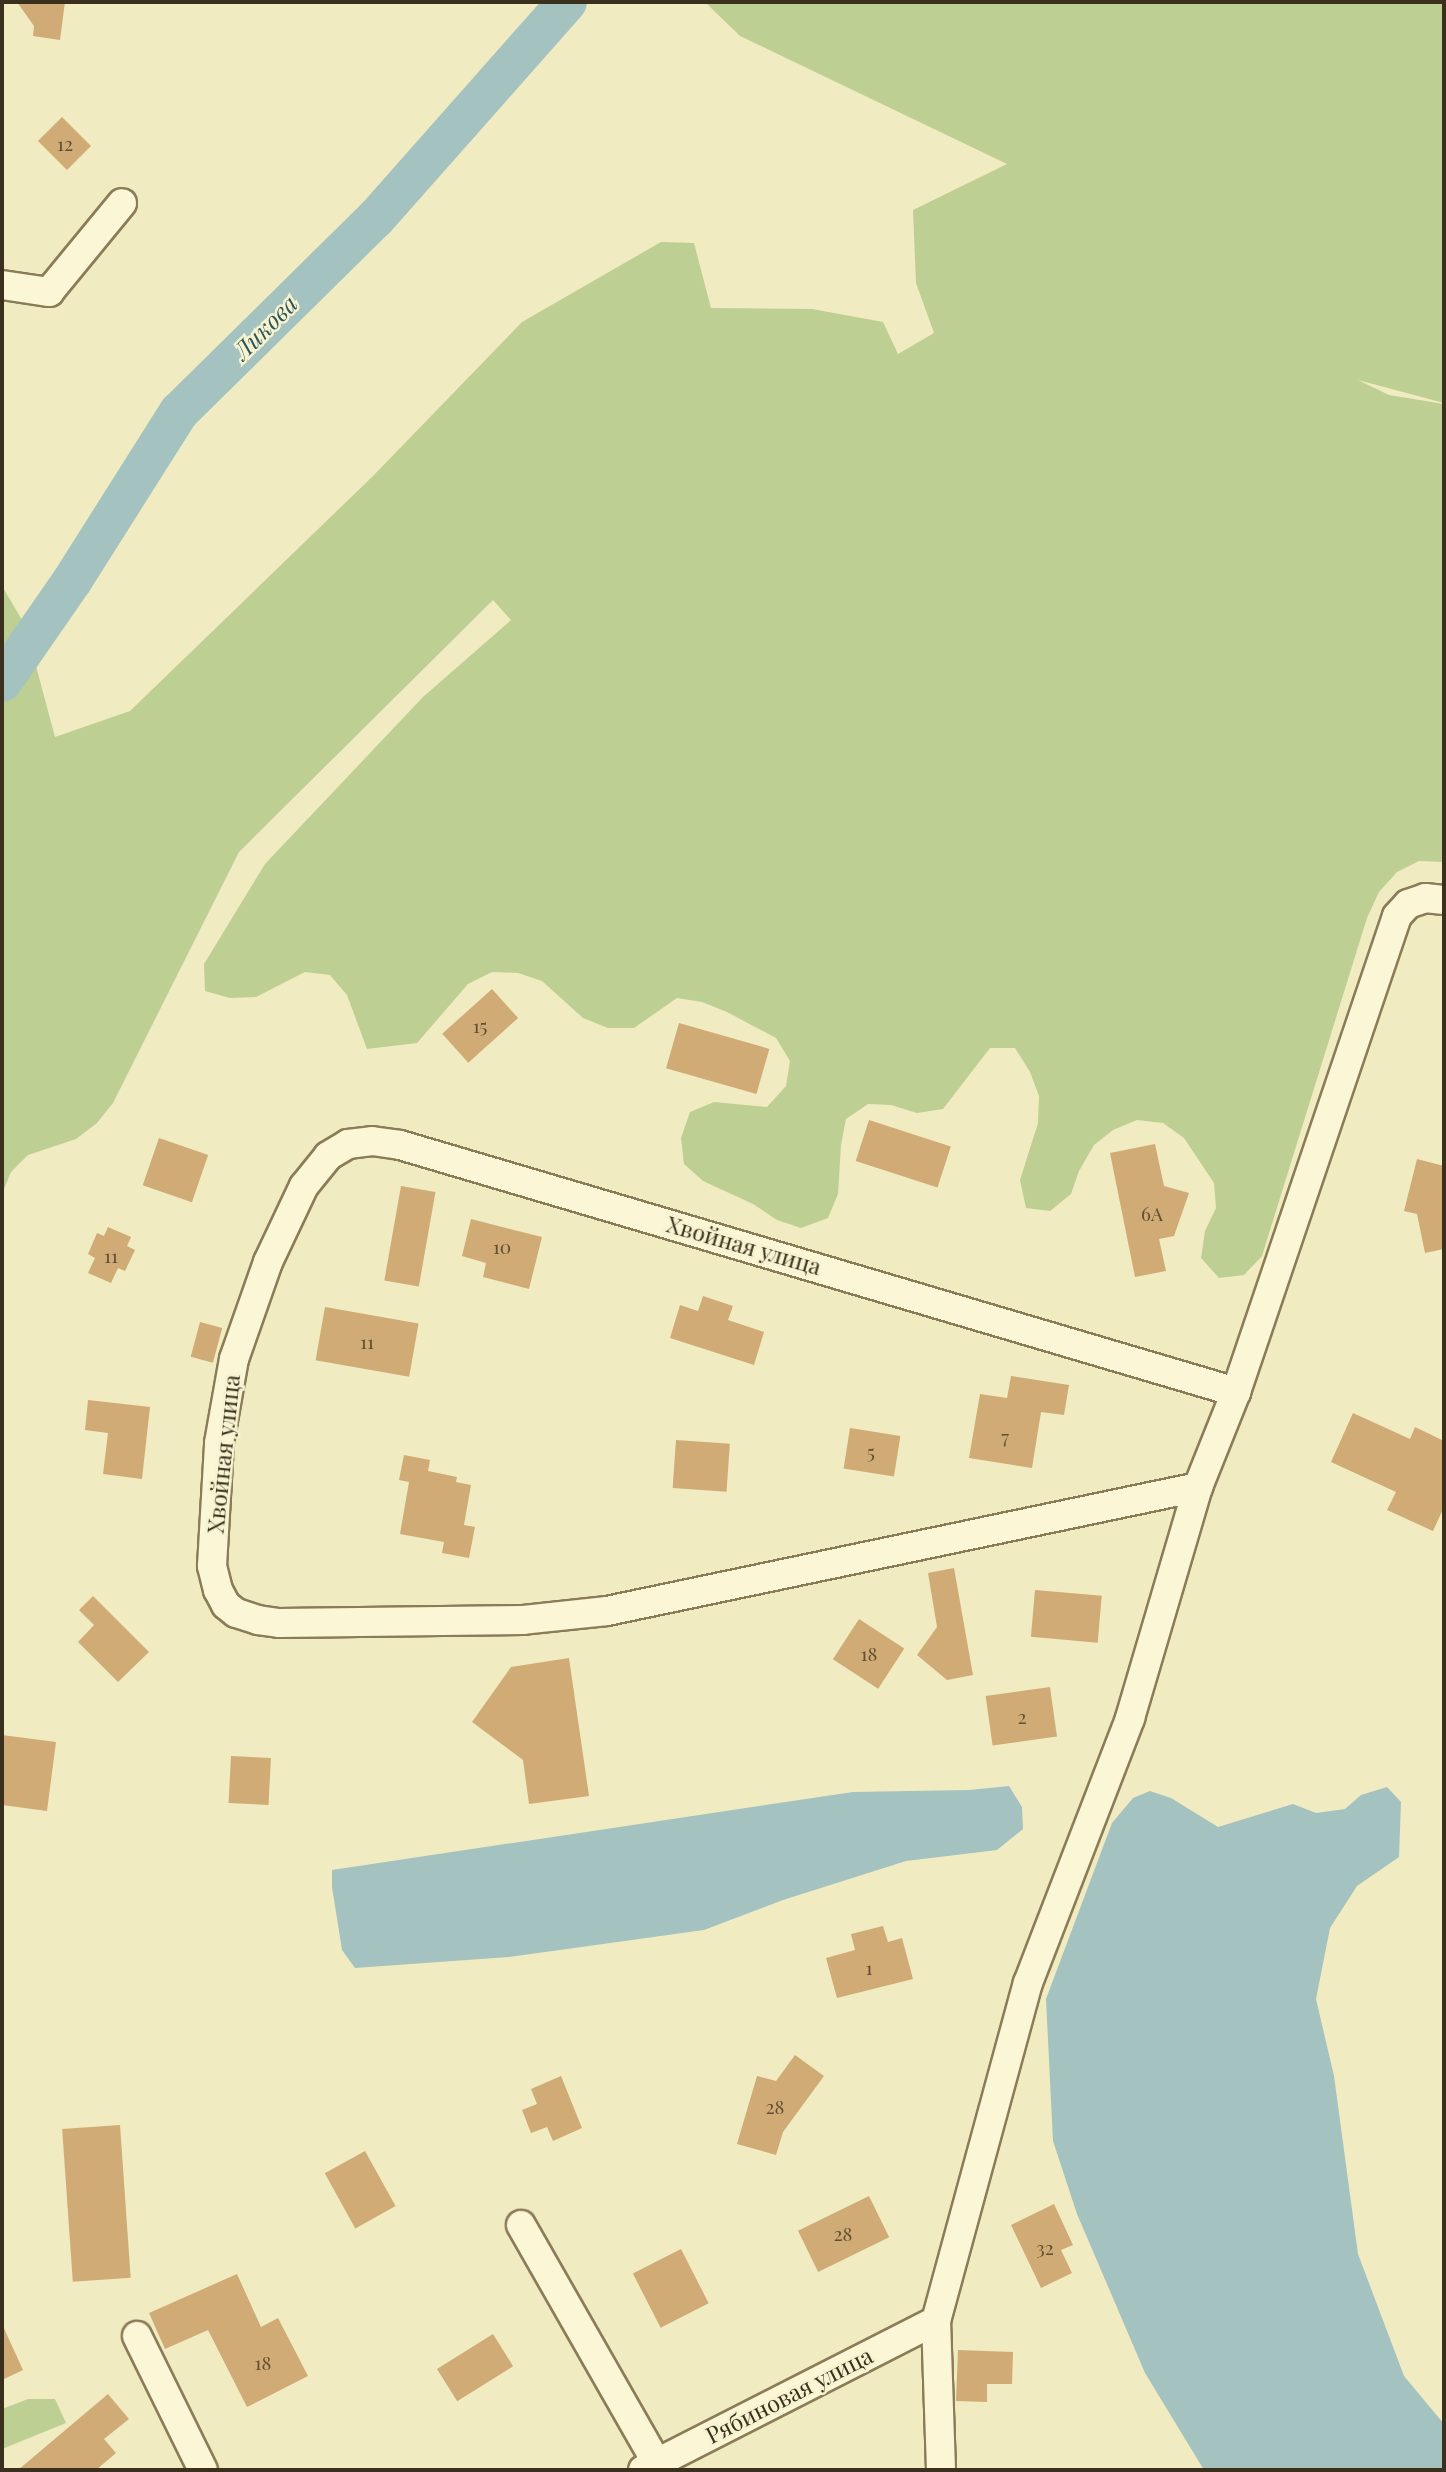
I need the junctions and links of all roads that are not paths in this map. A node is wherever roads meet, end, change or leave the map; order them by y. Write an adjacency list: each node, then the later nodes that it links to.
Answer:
1 (122, 203): 2 (street)
2 (2, 285)
3 (1444, 900): 4 (street)
4 (1236, 1392): 5 (street); 5 (street, Хвойная улица)
5 (1198, 1487): 7 (street)
6 (521, 2225): 9 (street)
7 (936, 2321): 9 (street, Рябиновая улица); 11 (street)
8 (138, 2336): 10 (street)
9 (650, 2467)
10 (203, 2470)
11 (941, 2470)

